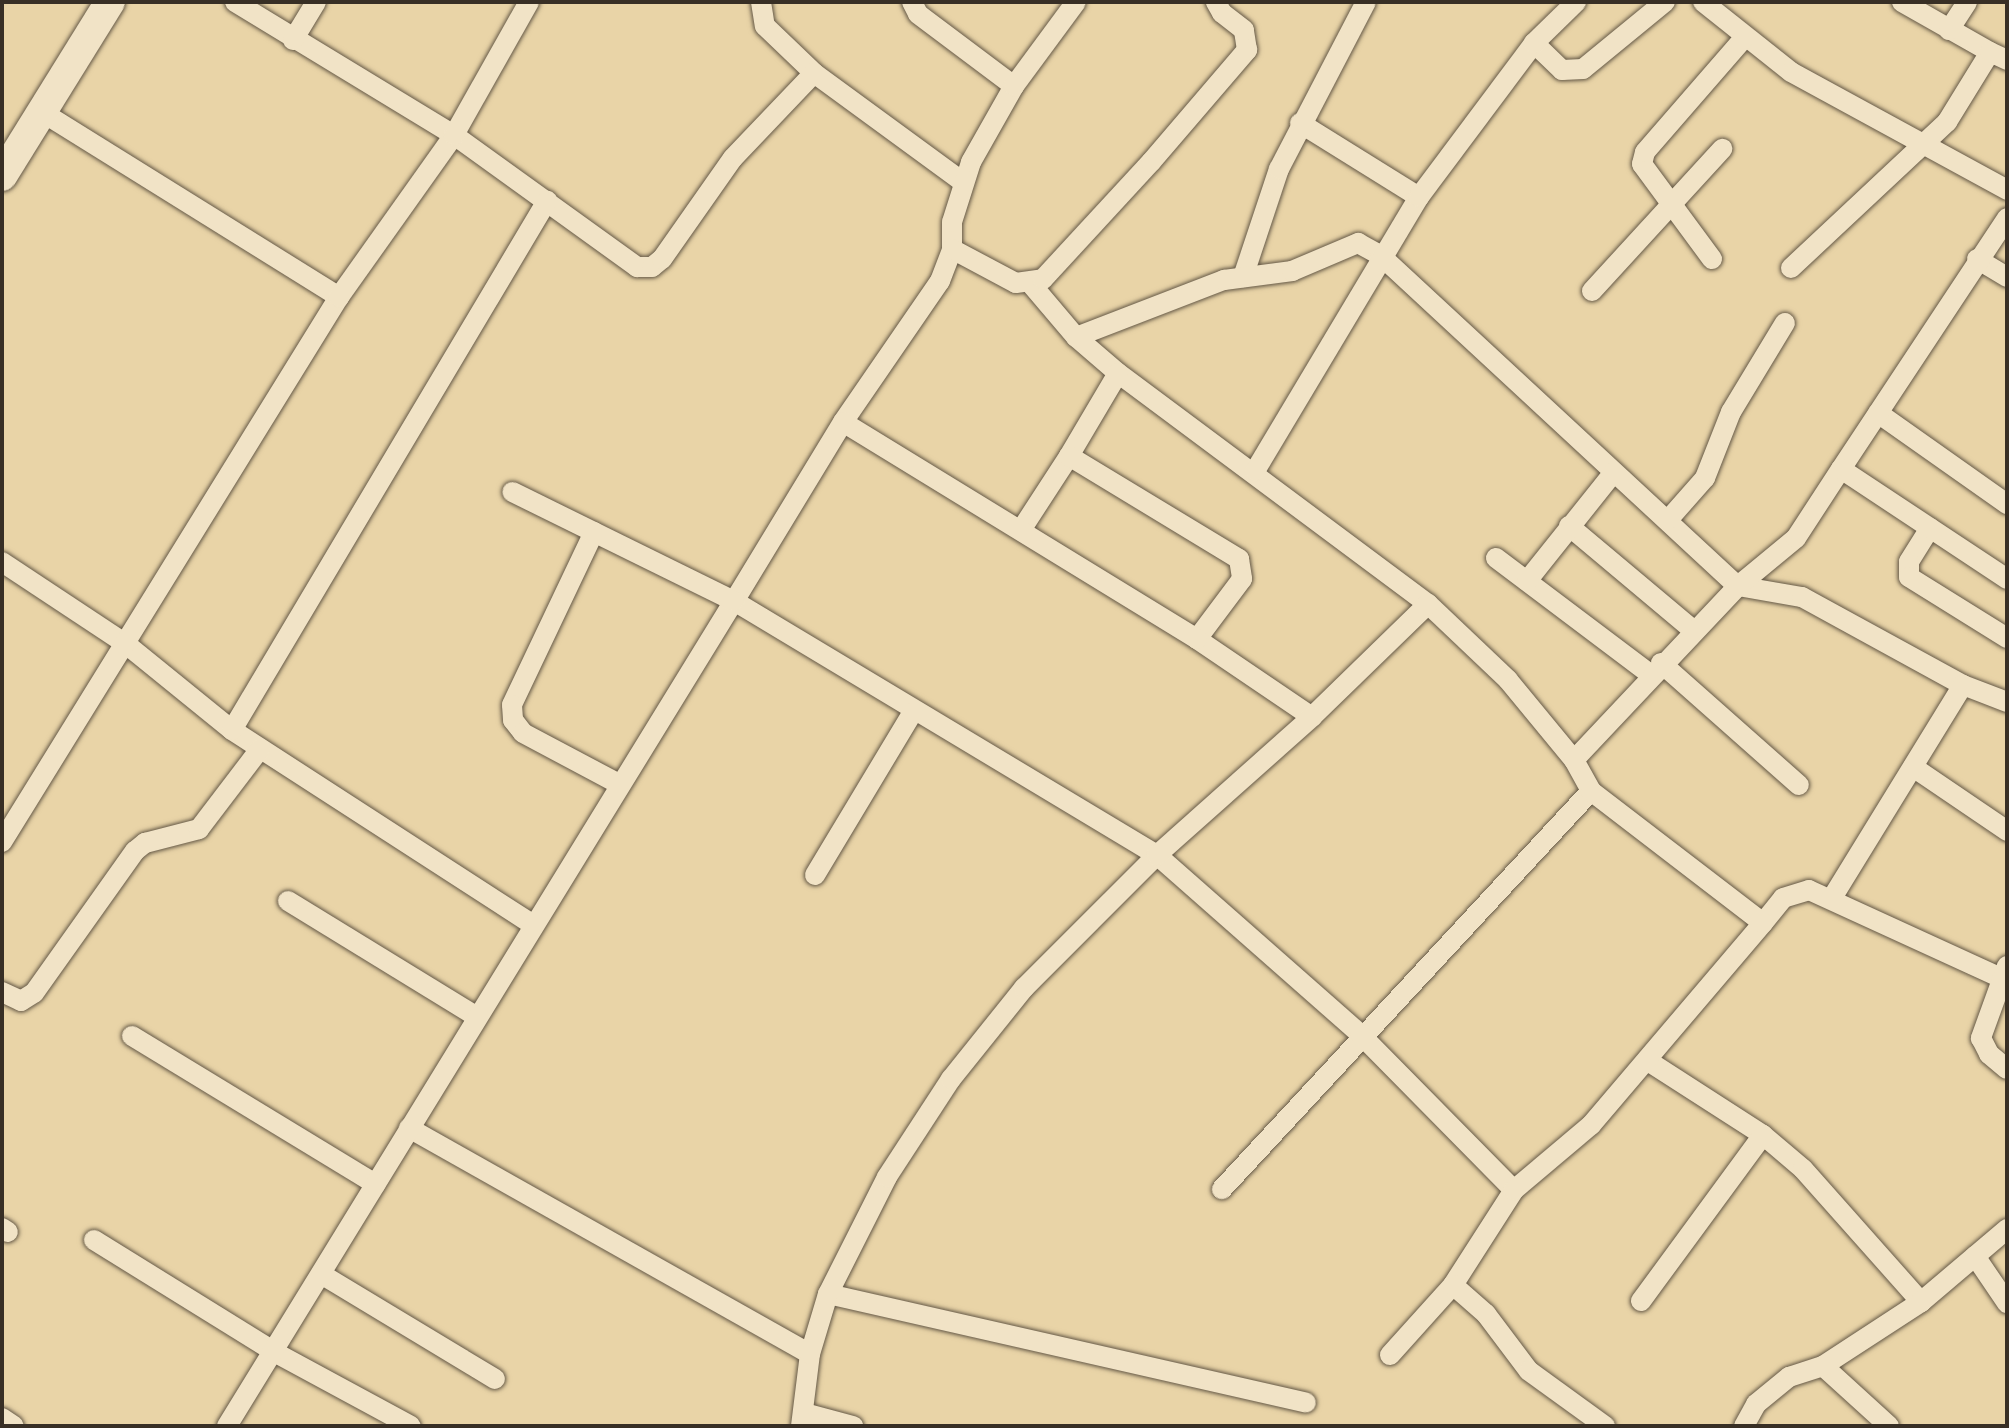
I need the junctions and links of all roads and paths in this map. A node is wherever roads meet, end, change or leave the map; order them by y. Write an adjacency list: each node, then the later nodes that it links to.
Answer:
1 (110, 2): 22 (street)
2 (235, 2): 17 (street)
3 (316, 2): 17 (street)
4 (529, 2): 24 (street)
5 (761, 2): 20 (street)
6 (912, 2): 21 (street)
7 (1076, 2): 21 (street)
8 (1216, 2): 41 (street)
9 (1366, 2): 23 (street)
10 (1576, 2): 18 (street)
11 (1665, 2): 18 (street)
12 (1703, 2): 16 (street)
13 (1902, 2): 15 (street)
14 (1967, 2): 15 (street)
15 (1949, 30): 19 (street)
16 (1744, 38): 25 (street); 32 (street)
17 (293, 40): 24 (street)
18 (1534, 43): 30 (street)
19 (1998, 56): 25 (street)
20 (814, 73): 28 (street); 31 (street)
21 (1014, 86): 28 (street)
22 (42, 112): 27 (street); 43 (street)
23 (1300, 123): 30 (street); 39 (street)
24 (454, 135): 31 (street); 43 (street)
25 (1921, 146): 29 (street); 38 (street)
26 (1722, 149): 32 (street)
27 (2, 176)
28 (963, 182): 34 (street)
29 (2007, 190)
30 (1419, 197): 35 (street)
31 (547, 201): 76 (street)
32 (1672, 206): 36 (street); 42 (street)
33 (2007, 218): 37 (street)
34 (952, 249): 41 (street); 48 (street)
35 (1380, 255): 39 (street); 51 (street); 52 (street)
36 (1712, 259)
37 (1977, 259): 40 (street); 47 (street)
38 (1791, 268)
39 (1243, 277): 45 (street)
40 (2007, 277)
41 (1031, 284): 45 (street)
42 (1592, 291)
43 (339, 297): 70 (street)
44 (1785, 323): 55 (street)
45 (1076, 337): 46 (street)
46 (1118, 373): 49 (street); 51 (street)
47 (1878, 413): 50 (street); 54 (street)
48 (843, 422): 58 (street); 65 (street)
49 (1069, 456): 58 (street); 69 (street)
50 (1841, 469): 57 (street); 64 (street)
51 (1255, 471): 66 (street)
52 (1614, 472): 55 (street); 56 (street)
53 (512, 492): 59 (street)
54 (2007, 504)
55 (1668, 520): 64 (street)
56 (1569, 526): 63 (street); 67 (street)
57 (1930, 528): 62 (street); 68 (street)
58 (1021, 530): 69 (street)
59 (594, 532): 65 (street); 80 (street)
60 (1496, 558): 63 (street)
61 (2, 562): 70 (street)
62 (2007, 579)
63 (1527, 581): 71 (street)
64 (1738, 586): 67 (street); 72 (street)
65 (734, 601): 74 (street); 80 (street)
66 (1428, 604): 75 (street); 78 (street)
67 (1694, 631): 71 (street)
68 (2007, 638)
69 (1197, 639): 75 (street)
70 (126, 644): 76 (street); 84 (street)
71 (1656, 669): 78 (street); 81 (street)
72 (1963, 685): 73 (street); 79 (street)
73 (2007, 702)
74 (913, 712): 85 (street); 86 (street)
75 (1312, 717): 85 (street)
76 (232, 730): 77 (street)
77 (260, 749): 90 (street); 92 (street)
78 (1574, 760): 82 (street)
79 (1913, 767): 83 (street); 87 (street)
80 (619, 784): 90 (street)
81 (1799, 785)
82 (1591, 791): 89 (street); 94 (street)
83 (2007, 831)
84 (2, 842)
85 (1157, 855): 94 (street); 108 (street)
86 (815, 875)
87 (1832, 898): 89 (street); 91 (street)
88 (288, 901): 93 (street)
89 (1763, 923): 96 (street)
90 (534, 925): 93 (street)
91 (2003, 972): 97 (street)
92 (2, 992)
93 (477, 1017): 98 (street)
94 (1360, 1034): 101 (street); 102 (street)
95 (132, 1036): 100 (street)
96 (1648, 1061): 99 (street); 102 (street)
97 (2007, 1069)
98 (409, 1128): 100 (street); 113 (street)
99 (1763, 1135): 109 (street); 110 (street)
100 (375, 1184): 106 (street)
101 (1222, 1189)
102 (1514, 1190): 107 (street)
103 (2007, 1229): 105 (street)
104 (94, 1240): 112 (street)
105 (1975, 1256): 110 (street); 111 (street)
106 (321, 1274): 112 (street); 116 (street)
107 (1453, 1285): 114 (street); 124 (street)
108 (828, 1294): 113 (street); 117 (street)
109 (1641, 1301)
110 (1921, 1302): 115 (street)
111 (2007, 1303)
112 (276, 1353): 121 (street); 122 (street)
113 (810, 1354): 119 (street)
114 (1390, 1355)
115 (1823, 1366): 125 (street); 126 (street)
116 (495, 1379)
117 (1306, 1403)
118 (2, 1418): 120 (street)
119 (803, 1419): 123 (street)
120 (14, 1426)
121 (227, 1426)
122 (411, 1426)
123 (853, 1426)
124 (1605, 1426)
125 (1744, 1426)
126 (1889, 1426)

